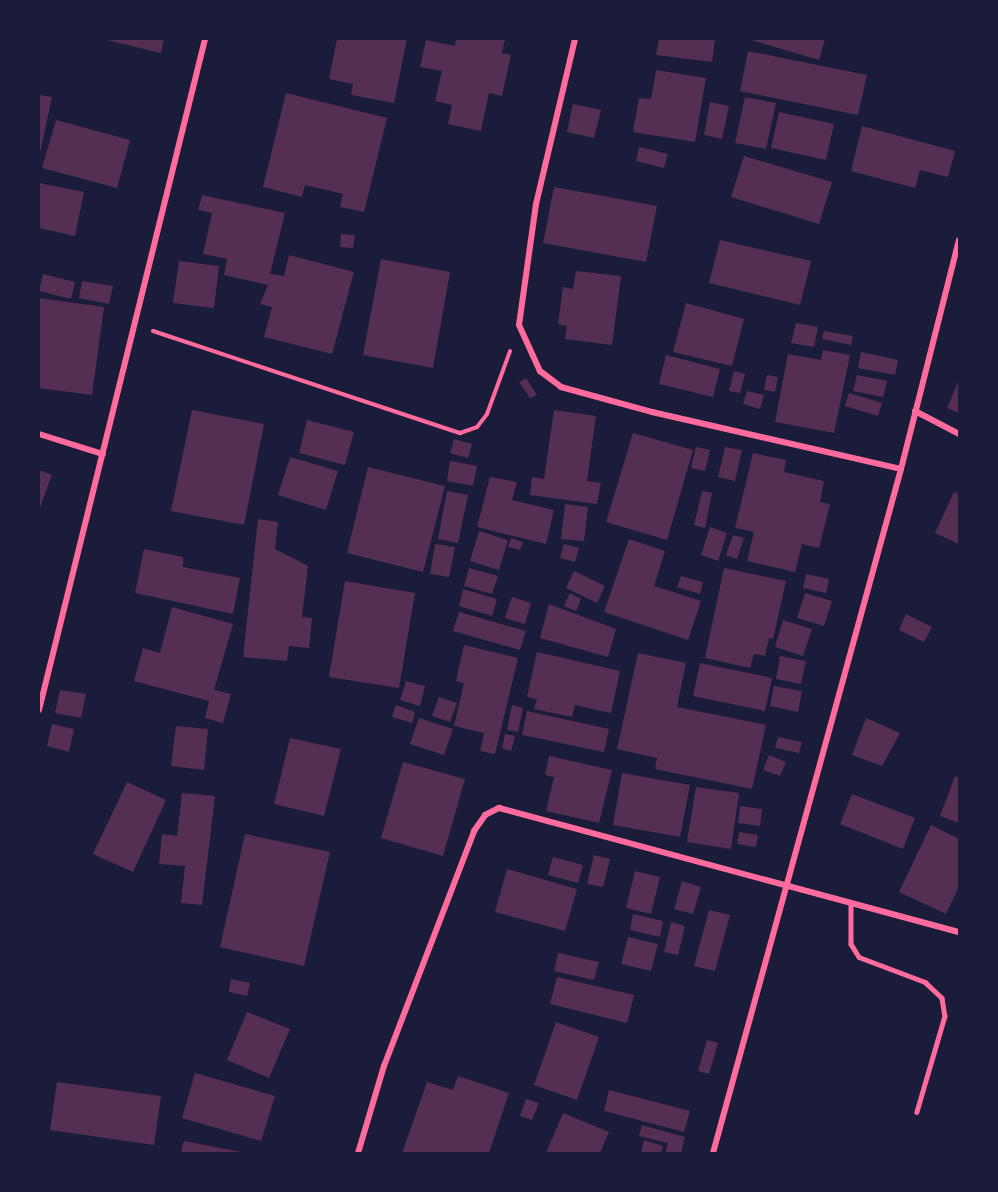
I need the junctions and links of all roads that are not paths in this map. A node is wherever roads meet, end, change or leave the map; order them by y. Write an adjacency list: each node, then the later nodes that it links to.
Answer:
1 (205, 39): 7 (street)
2 (575, 39): 8 (street)
3 (959, 240): 4 (street)
4 (915, 411): 6 (street); 8 (street)
5 (39, 434): 7 (street)
6 (959, 434)
7 (103, 454): 9 (street)
8 (902, 469): 10 (street)
9 (39, 710)
10 (787, 886): 11 (street); 14 (street); 15 (street)
11 (851, 903): 12 (street); 13 (lane)
12 (959, 932)
13 (917, 1112)
14 (358, 1153)
15 (713, 1153)

